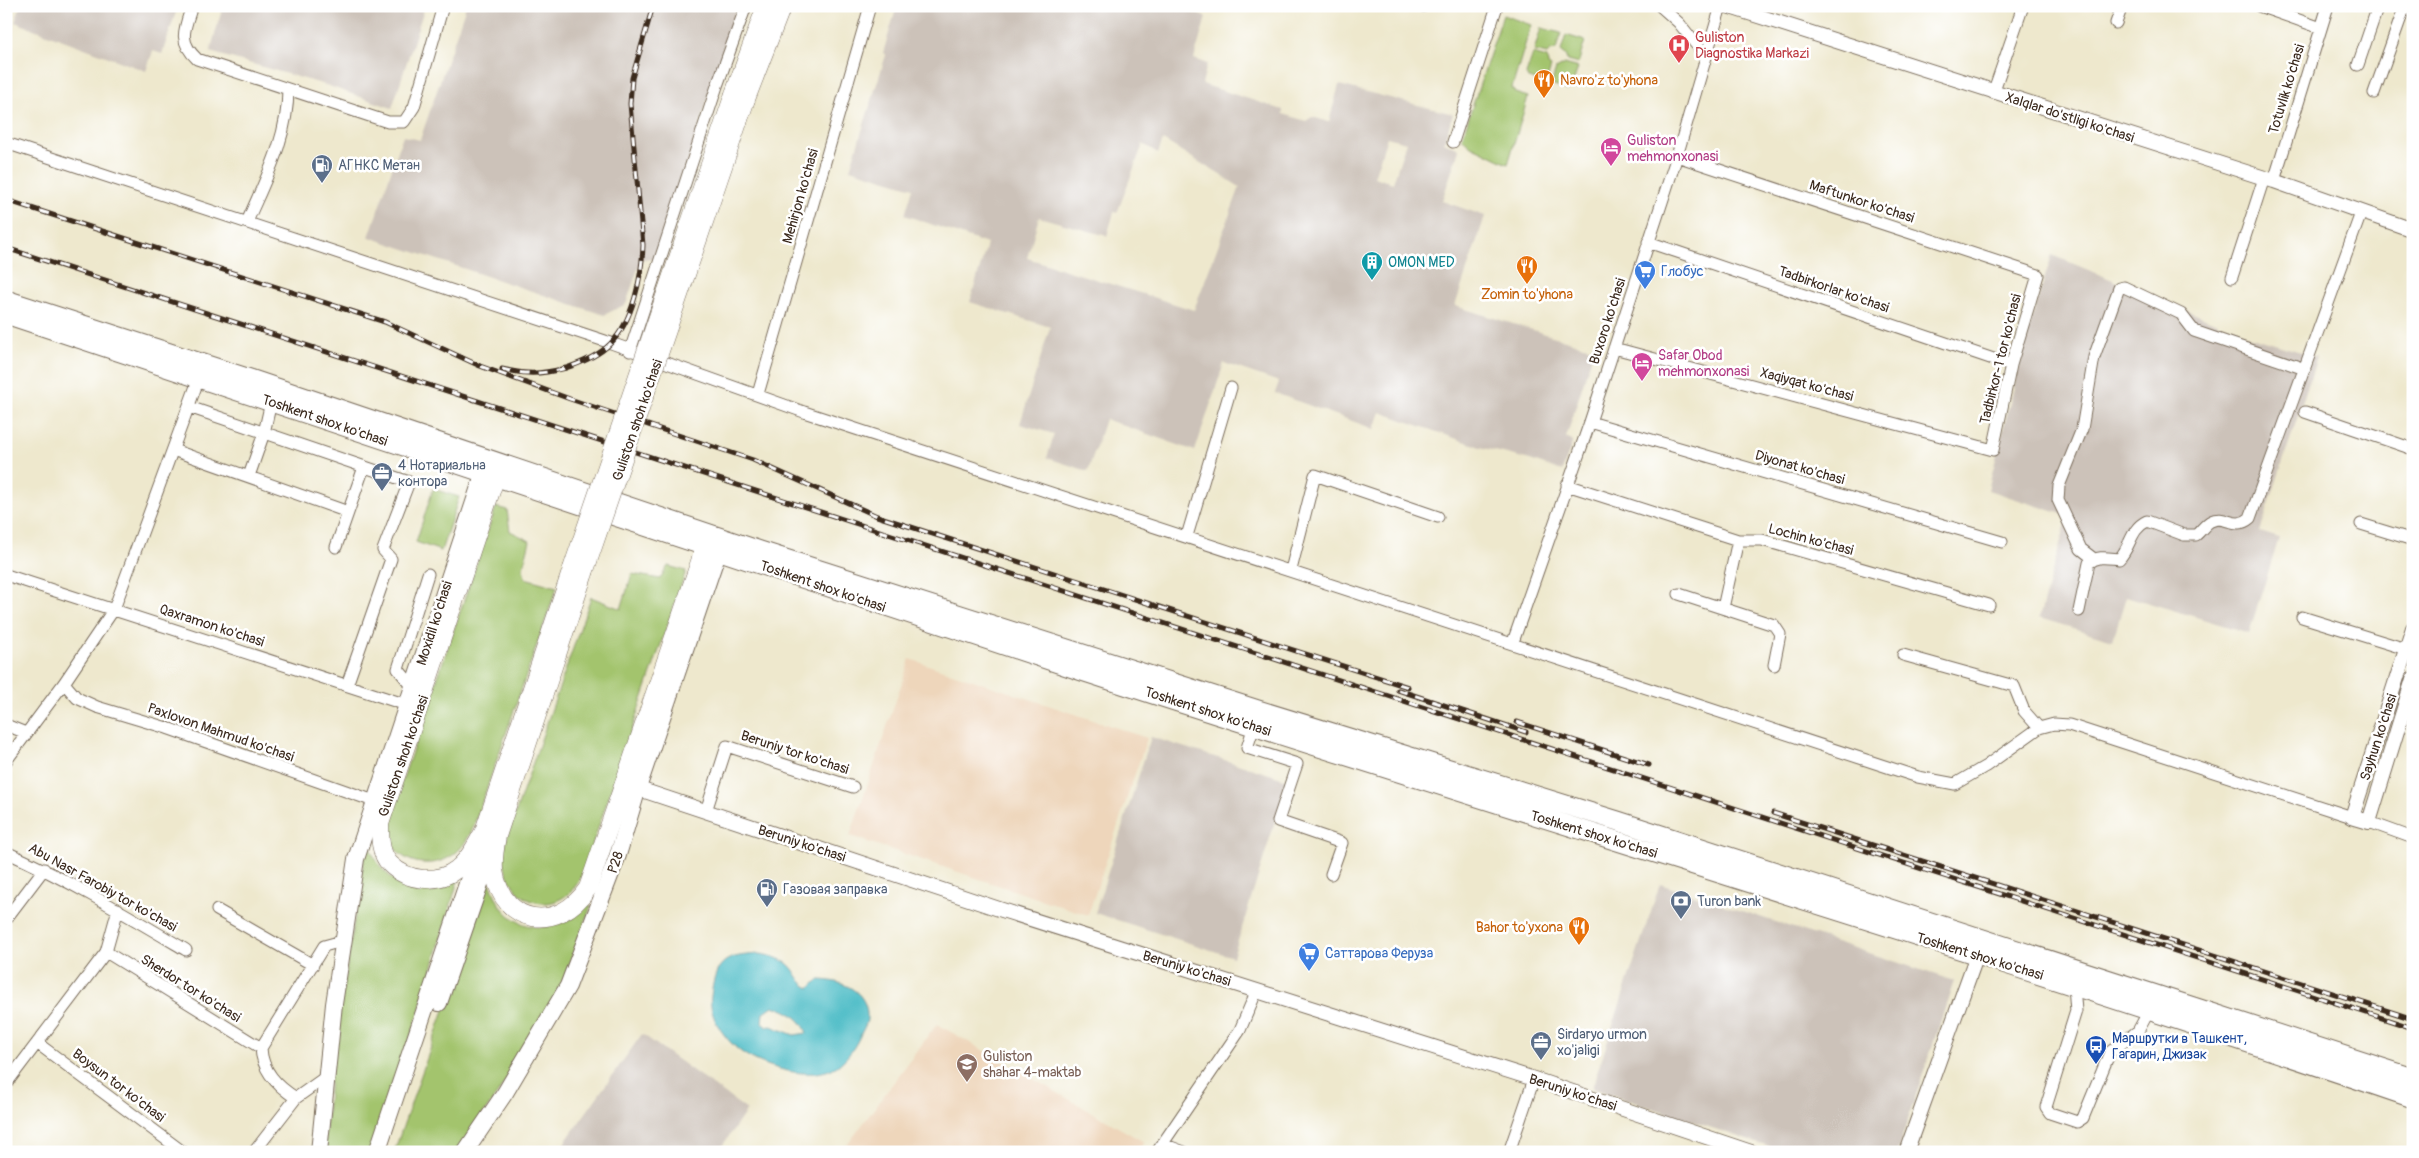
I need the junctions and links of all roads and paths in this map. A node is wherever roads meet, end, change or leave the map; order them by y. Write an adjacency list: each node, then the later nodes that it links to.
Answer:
1 (192, 6): 21 (street)
2 (443, 6): 21 (street)
3 (746, 6): 38 (street)
4 (766, 6): 24 (main road, Guliston shoh ko'chasi)
5 (782, 6): 24 (main road, Guliston shoh ko'chasi)
6 (870, 6): 44 (street, Mehirjon ko'chasi)
7 (1497, 6): 25 (street)
8 (1660, 6): 19 (street)
9 (1721, 6): 19 (street, Buxoro ko'chasi)
10 (1727, 6): 22 (street, Xalqlar do'stligi ko'chasi)
11 (2023, 6): 22 (street)
12 (2122, 6): 17 (street)
13 (2259, 6): 18 (street)
14 (2328, 6): 18 (street, Totuvlik ko'chasi)
15 (2378, 6): 20 (street)
16 (2404, 6): 23 (street)
17 (2116, 23)
18 (2321, 28): 28 (street, Totuvlik ko'chasi)
19 (1706, 58): 27 (street, Buxoro ko'chasi)
20 (2358, 65)
21 (288, 89): 30 (street)
22 (1993, 92): 28 (street, Xalqlar do'stligi ko'chasi)
23 (2374, 93)
24 (740, 97): 100 (main road, Guliston shoh ko'chasi, bridge)
25 (1453, 142)
26 (6, 143): 30 (street)
27 (1677, 156): 32 (street, Buxoro ko'chasi); 33 (street, Maftunkor ko'chasi)
28 (2269, 180): 29 (street, Xalqlar do'stligi ko'chasi); 34 (street, Totuvlik ko'chasi)
29 (2361, 212): 31 (street, Xalqlar do'stligi ko'chasi); 40 (street)
30 (247, 222): 38 (street)
31 (2413, 230)
32 (1648, 242): 37 (street, Buxoro ko'chasi); 39 (street, Tadbirkorlar ko'chasi)
33 (2038, 275): 39 (street, Tadbirkor-1 tor ko'chasi)
34 (2232, 277)
35 (6, 300): 42 (highway, Toshkent shox ko'chasi)
36 (6, 314): 41 (highway, Toshkent shox ko'chasi)
37 (1614, 348): 48 (street, Buxoro ko'chasi); 52 (street, Xaqiyqat ko'chasi)
38 (630, 351): 44 (street)
39 (2011, 365): 52 (street, Tadbirkor-1 tor ko'chasi)
40 (2305, 369): 66 (street); 66 (street)
41 (199, 378): 42 (highway, Toshkent shox ko'chasi); 46 (street)
42 (251, 387): 45 (highway, Toshkent shox ko'chasi); 54 (highway, Toshkent shox ko'chasi)
43 (1231, 388): 60 (street)
44 (758, 394): 60 (street)
45 (271, 402): 49 (street); 54 (highway, Toshkent shox ko'chasi)
46 (189, 407): 49 (street); 51 (street)
47 (2305, 412): 50 (street)
48 (1590, 422): 56 (street, Buxoro ko'chasi); 63 (street, Diyonat ko'chasi)
49 (264, 433): 53 (street); 55 (street)
50 (2413, 449)
51 (174, 450): 55 (street); 73 (street)
52 (1993, 450)
53 (364, 467): 57 (street); 86 (street)
54 (492, 468): 65 (highway, Toshkent shox ko'chasi); 75 (highway, Toshkent shox ko'chasi); 78 (main road, Moxidil ko'chasi); 100 (main road, Guliston shoh ko'chasi)
55 (249, 476): 57 (street)
56 (1567, 485): 61 (street, Lochin ko'chasi); 80 (street, Buxoro ko'chasi)
57 (348, 512): 64 (street)
58 (1438, 517): 67 (street)
59 (2361, 524): 62 (street)
60 (1187, 536): 67 (street)
61 (1738, 540): 71 (street, Lochin ko'chasi); 72 (street)
62 (2413, 540)
63 (2002, 542)
64 (336, 547)
65 (712, 550): 75 (highway, Toshkent shox ko'chasi); 94 (main road, Guliston shoh ko'chasi)
66 (2094, 559): 74 (street)
67 (1291, 570): 80 (street)
68 (6, 574): 73 (street, Qaxramon ko'chasi)
69 (428, 574): 77 (street)
70 (1679, 594): 72 (street)
71 (1989, 606)
72 (1723, 608): 83 (street)
73 (114, 609): 85 (street); 86 (street, Qaxramon ko'chasi)
74 (2079, 611)
75 (940, 616): 90 (highway, Toshkent shox ko'chasi); 119 (highway, Toshkent shox ko'chasi)
76 (2302, 617): 81 (street)
77 (413, 621): 78 (street); 87 (street)
78 (433, 625): 87 (main road, Moxidil ko'chasi)
79 (2413, 628): 81 (street, Sayhun ko'chasi)
80 (1513, 642): 91 (street)
81 (2406, 648): 98 (street, Sayhun ko'chasi)
82 (1903, 655): 91 (street)
83 (1774, 665)
84 (2413, 679): 99 (street, Sayhun ko'chasi)
85 (64, 683): 92 (street); 96 (street, Paxlovon Mahmud ko'chasi)
86 (347, 685): 88 (street, Qaxramon ko'chasi)
87 (413, 687): 88 (main road, Moxidil ko'chasi)
88 (407, 705): 96 (main road, Moxidil ko'chasi)
89 (6, 725): 92 (street)
90 (1254, 726): 104 (street); 111 (highway, Toshkent shox ko'chasi)
91 (2039, 728): 98 (street)
92 (26, 733): 93 (street)
93 (6, 761)
94 (631, 786): 97 (street, Beruniy ko'chasi); 100 (main road, Guliston shoh ko'chasi); 130 (main road, Р28)
95 (853, 787): 97 (street, Beruniy tor ko'chasi)
96 (374, 802): 108 (main road)
97 (706, 811): 114 (street, Beruniy ko'chasi)
98 (2352, 817): 99 (street)
99 (2369, 822): 101 (street)
100 (490, 834): 128 (main road, Guliston shoh ko'chasi); 129 (main road, Guliston shoh ko'chasi)
101 (2413, 838)
102 (6, 852): 103 (street, Abu Nasr Farobiy tor ko'chasi)
103 (44, 869): 105 (street, Abu Nasr Farobiy tor ko'chasi); 107 (street)
104 (1331, 874)
105 (118, 909): 109 (street, Abu Nasr Farobiy tor ko'chasi); 110 (street)
106 (217, 910): 112 (street)
107 (6, 919)
108 (342, 941): 112 (street); 118 (main road)
109 (186, 950)
110 (106, 952): 116 (street); 117 (street, Sherdor tor ko'chasi)
111 (1977, 955): 113 (highway, Toshkent shox ko'chasi); 134 (street)
112 (313, 965): 117 (street)
113 (2074, 986): 115 (highway, Toshkent shox ko'chasi); 115 (street)
114 (1257, 990): 120 (street, Beruniy ko'chasi); 124 (street)
115 (2150, 1010): 123 (highway, Toshkent shox ko'chasi)
116 (37, 1043): 121 (street); 125 (street, Boysun tor ko'chasi)
117 (261, 1048): 122 (street)
118 (327, 1076): 122 (street); 127 (main road)
119 (2413, 1078)
120 (1534, 1079): 132 (street); 133 (street, Beruniy ko'chasi)
121 (6, 1084)
122 (296, 1098): 126 (street)
123 (2413, 1098)
124 (1160, 1148): 131 (street)
125 (183, 1152)
126 (254, 1152)
127 (319, 1152)
128 (378, 1152)
129 (388, 1152)
130 (465, 1152)
131 (1184, 1152)
132 (1509, 1152)
133 (1751, 1152)
134 (1906, 1152)

